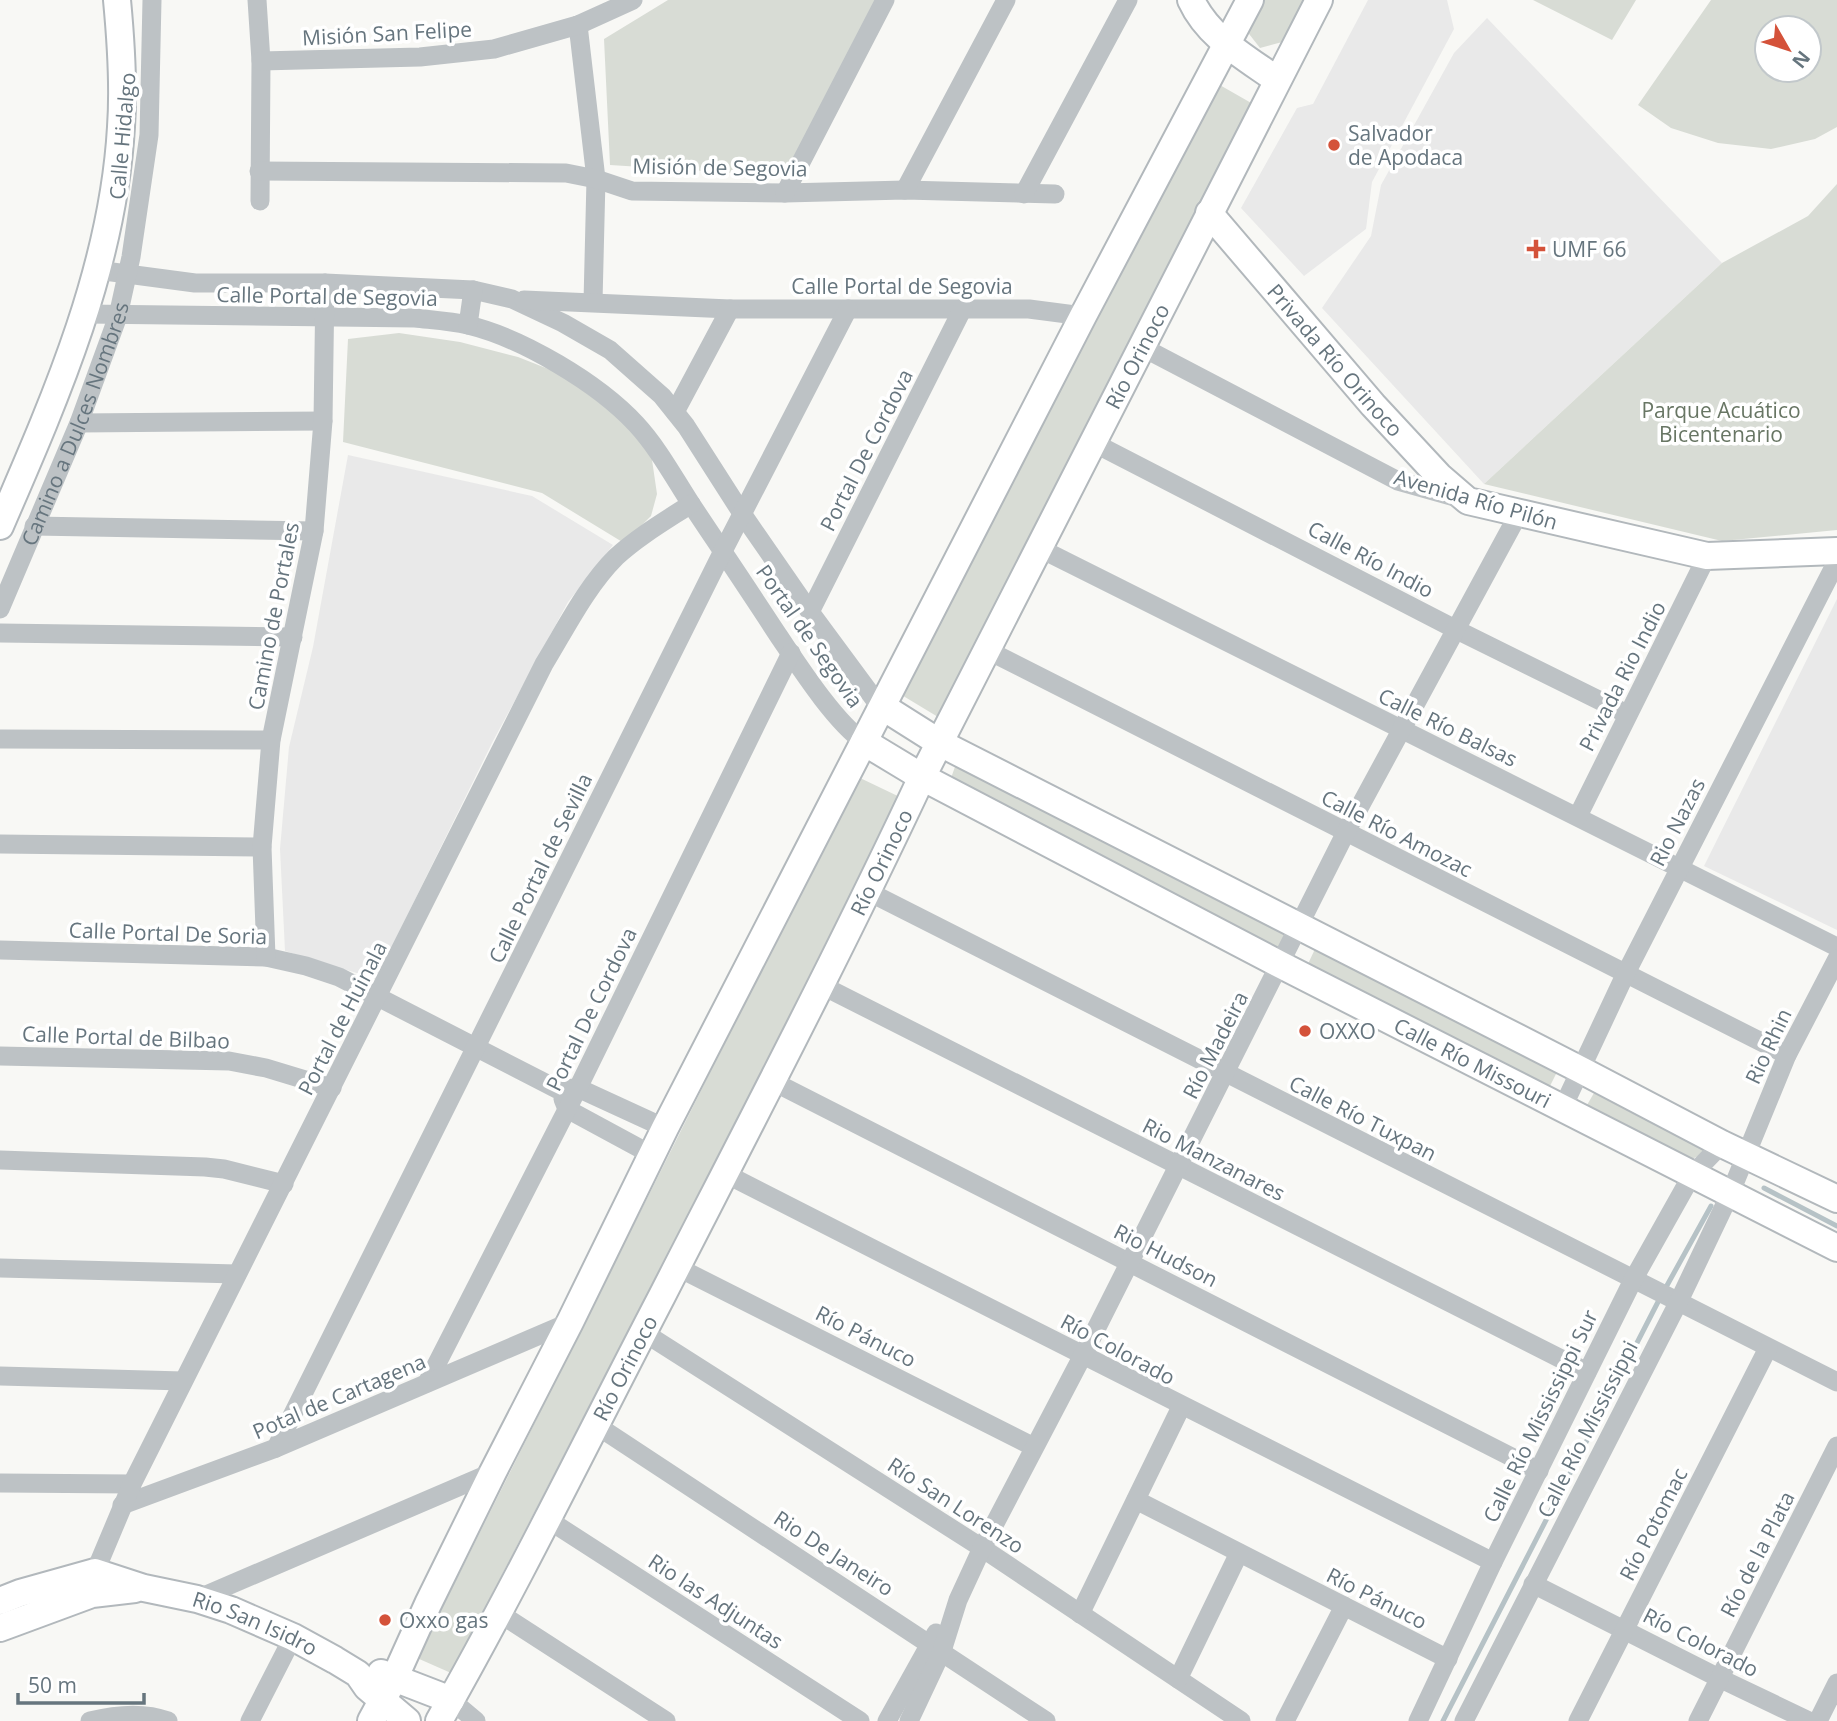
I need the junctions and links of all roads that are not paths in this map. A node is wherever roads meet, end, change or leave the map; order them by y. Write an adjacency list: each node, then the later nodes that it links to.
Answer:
1 (117, 0): 23 (street, Camino a Dulces Nombres)
2 (152, 0): 24 (street, Calle Hidalgo)
3 (257, 0): 13 (street)
4 (633, 0): 11 (street, Misión San Felipe)
5 (885, 0): 18 (street)
6 (1006, 0): 17 (street)
7 (1128, 0): 19 (street)
8 (1191, 0): 12 (street)
9 (1250, 0): 12 (street)
10 (1319, 0): 14 (street, Río Orinoco)
11 (578, 26): 13 (street, Misión San Felipe); 16 (street)
12 (1226, 44): 14 (street); 34 (street)
13 (261, 61): 15 (street)
14 (1278, 80): 22 (street, Río Orinoco)
15 (259, 172): 16 (street, Misión de Segovia); 21 (street)
16 (596, 179): 18 (street, Misión de Segovia); 28 (street)
17 (905, 190): 18 (street, Misión de Segovia); 19 (street, Misión de Segovia)
18 (785, 192)
19 (1024, 194): 20 (street, Misión de Segovia)
20 (1055, 194)
21 (260, 201)
22 (1209, 213): 37 (street, Río Orinoco); 42 (street, Privada Río Orinoco)
23 (97, 270): 24 (street, Calle Portal de Segovia); 32 (street, Camino a Dulces Nombres)
24 (127, 275): 25 (street, Calle Portal de Segovia); 33 (street, Camino a Dulces Nombres)
25 (325, 283): 26 (street, Calle Portal de Segovia); 35 (street, Camino de Portales)
26 (473, 290): 27 (street, Calle Portal de Segovia); 36 (street)
27 (512, 299): 28 (street, Calle Portal de Segovia); 38 (street, Calle Portal de Segovia)
28 (593, 302): 30 (street, Calle Portal de Segovia)
29 (963, 308): 31 (street, Calle Portal de Segovia); 34 (street, Calle Portal de Segovia); 55 (street, Portal De Cordova)
30 (730, 309): 31 (street, Calle Portal de Segovia); 38 (street)
31 (848, 310): 45 (street, Calle Portal de Sevilla)
32 (85, 314): 33 (street, Calle Portal de Segovia); 46 (street, Camino a Dulces Nombres)
33 (118, 316): 35 (street, Calle Portal de Segovia); 40 (street, Camino a Dulces Nombres)
34 (1083, 316): 61 (street)
35 (324, 317): 36 (street, Calle Portal de Segovia); 39 (street, Camino de Portales)
36 (468, 325): 43 (street, Calle Portal de Segovia)
37 (1142, 347): 41 (street, Río Orinoco); 42 (street, Avenida Río Pilón)
38 (675, 412): 45 (street, Calle Portal de Segovia)
39 (323, 421): 40 (street); 48 (street, Camino de Portales)
40 (79, 423): 47 (street, Camino a Dulces Nombres)
41 (1094, 443): 49 (street, Río Orinoco); 56 (street, Calle Río Indio)
42 (1468, 501): 44 (street, Avenida Río Pilón)
43 (691, 504): 50 (street, Calle Portal de Segovia); 83 (street, Portal de Huinala)
44 (1519, 513): 52 (street, Avenida Río Pilón); 56 (street, Río Madeira)
45 (743, 515): 50 (street, Calle Portal de Sevilla); 55 (street, Portal de Segovia)
46 (0, 526)
47 (34, 526): 48 (street); 54 (street, Camino a Dulces Nombres)
48 (314, 531): 58 (street, Camino de Portales)
49 (1039, 548): 59 (street, Río Orinoco); 63 (street, Calle Río Balsas)
50 (723, 551): 60 (street, Portal de Segovia); 84 (street, Calle Portal de Sevilla)
51 (1837, 551): 52 (street, Avenida Río Pilón)
52 (1707, 556): 62 (street, Privada Rio Indio)
53 (1837, 561): 73 (street, Rio Nazas)
54 (0, 609)
55 (810, 612): 61 (street, Portal de Segovia)
56 (1455, 629): 62 (street, Calle Río Indio); 63 (street, Río Madeira)
57 (0, 633): 58 (street)
58 (293, 637): 65 (street, Camino de Portales)
59 (987, 650): 67 (street, Río Orinoco); 70 (street, Calle Río Amozac)
60 (791, 653): 66 (street, Portal de Segovia); 91 (street, Portal De Cordova)
61 (883, 707): 66 (street); 67 (street, Calle Río Missouri)
62 (1628, 714): 69 (street, Privada Rio Indio)
63 (1401, 730): 69 (street, Calle Río Balsas); 70 (street, Río Madeira)
64 (0, 739): 65 (street)
65 (271, 740): 72 (street, Camino de Portales)
66 (864, 742): 68 (street, Calle Río Missouri); 95 (street)
67 (940, 743): 68 (street, Río Orinoco); 75 (street, Calle Río Missouri)
68 (922, 777): 74 (street, Río Orinoco); 80 (street, Calle Río Missouri)
69 (1578, 816): 73 (street, Calle Río Balsas)
70 (1346, 832): 75 (street, Río Madeira); 81 (street, Calle Río Amozac)
71 (0, 844): 72 (street)
72 (262, 848): 78 (street, Camino de Portales)
73 (1680, 867): 76 (street, Calle Río Balsas); 81 (street, Rio Nazas)
74 (869, 892): 82 (street, Río Orinoco); 88 (street, Calle Río Tuxpan)
75 (1300, 927): 80 (street, Río Madeira); 87 (street, Calle Río Missouri)
76 (1837, 947)
77 (0, 950): 78 (street, Calle Portal De Soria)
78 (266, 957): 83 (street, Calle Portal De Soria)
79 (1837, 959): 85 (street, Rio Rhin)
80 (1281, 965): 88 (street, Río Madeira); 93 (street, Calle Río Missouri)
81 (1625, 975): 85 (street, Calle Río Amozac); 87 (street, Rio Nazas)
82 (821, 985): 89 (street, Río Orinoco); 100 (street, Rio Manzanares)
83 (380, 996): 84 (street, Calle Portal De Soria); 90 (street, Portal de Huinala)
84 (478, 1046): 92 (street, Calle Portal De Soria); 126 (street, Calle Portal de Sevilla)
85 (1787, 1055): 98 (street, Rio Rhin)
86 (0, 1056): 90 (street, Calle Portal de Bilbao)
87 (1581, 1070): 93 (street, Rio Nazas); 96 (street, Calle Río Missouri)
88 (1226, 1074): 100 (street, Río Madeira); 111 (street, Calle Río Tuxpan)
89 (772, 1081): 101 (street, Río Orinoco); 107 (street, Rio Hudson)
90 (332, 1087): 103 (street, Portal de Huinala)
91 (578, 1088): 92 (street); 94 (street, Portal De Cordova); 95 (street)
92 (558, 1089): 94 (street)
93 (1563, 1107): 102 (street, Calle Río Missouri)
94 (567, 1109): 97 (street); 121 (street, Portal De Cordova)
95 (665, 1128): 97 (street)
96 (1722, 1144): 98 (street, Calle Río Missouri); 102 (street, Calle Río Mississippi Sur)
97 (652, 1155): 113 (street)
98 (1746, 1155): 104 (street, Calle Río Mississippi); 105 (street, Calle Río Missouri)
99 (0, 1160): 103 (street)
100 (1179, 1167): 107 (street, Río Madeira); 117 (street, Rio Manzanares)
101 (724, 1174): 108 (street, Río Orinoco); 116 (street, Río Colorado)
102 (1692, 1175): 104 (street, Calle Río Missouri); 111 (street, Calle Río Mississippi Sur)
103 (284, 1184): 110 (street, Portal de Huinala)
104 (1730, 1194): 106 (street, Calle Río Missouri); 112 (street, Calle Río Mississippi)
105 (1837, 1198)
106 (1837, 1248)
107 (1129, 1262): 116 (street, Río Madeira); 127 (street, Rio Hudson)
108 (677, 1266): 114 (street, Río Orinoco); 125 (street, Río Pánuco)
109 (0, 1268): 110 (street)
110 (237, 1274): 119 (street, Portal de Huinala)
111 (1638, 1282): 112 (street, Calle Río Tuxpan); 117 (street, Calle Río Mississippi Sur)
112 (1671, 1299): 115 (street, Calle Río Tuxpan); 138 (street, Calle Río Mississippi)
113 (570, 1322): 121 (street, Potal de Cartagena); 128 (street)
114 (643, 1332): 123 (street, Río Orinoco); 134 (street, Río San Lorenzo)
115 (1768, 1348): 120 (street, Calle Río Tuxpan); 145 (street, Río Potomac)
116 (1083, 1355): 122 (street, Río Colorado); 125 (street, Río Madeira)
117 (1587, 1372): 127 (street, Calle Río Mississippi Sur)
118 (0, 1376): 119 (street)
119 (183, 1381): 130 (street, Portal de Huinala)
120 (1837, 1382)
121 (427, 1383): 126 (street, Potal de Cartagena)
122 (1181, 1407): 131 (street); 136 (street, Río Colorado)
123 (596, 1425): 133 (street, Río Orinoco); 147 (street, Rio De Janeiro)
124 (1837, 1446): 149 (street, Río de la Plata)
125 (1034, 1447): 134 (street, Río Madeira)
126 (276, 1448): 132 (street, Potal de Cartagena)
127 (1539, 1471): 136 (street, Calle Río Mississippi Sur)
128 (493, 1472): 140 (street); 152 (street)
129 (0, 1483): 130 (street)
130 (132, 1484): 132 (street, Portal de Huinala)
131 (1136, 1500): 135 (street, Río Pánuco); 143 (street)
132 (122, 1505): 137 (street, Portal de Huinala)
133 (547, 1519): 142 (street, Río Orinoco); 162 (street, Rio las Adjuntas)
134 (982, 1548): 143 (street, Río San Lorenzo); 147 (street, Río Madeira)
135 (1239, 1553): 141 (street, Río Pánuco); 150 (street)
136 (1493, 1562): 148 (street, Calle Río Mississippi Sur)
137 (94, 1583): 139 (street); 140 (street, Rio San Isidro); 144 (street)
138 (1534, 1584): 145 (street, Río Colorado); 168 (street, Calle Río Mississippi)
139 (7, 1595)
140 (197, 1599): 146 (street, Rio San Isidro)
141 (1344, 1606): 148 (street, Río Pánuco); 166 (street)
142 (499, 1612): 153 (street, Río Orinoco); 161 (street)
143 (1080, 1614): 150 (street, Río San Lorenzo)
144 (0, 1628)
145 (1625, 1629): 149 (street, Río Colorado); 169 (street, Río Potomac)
146 (293, 1637): 152 (street, Rio San Isidro); 158 (street)
147 (936, 1647): 155 (street, Rio De Janeiro); 163 (street, Río Madeira); 164 (street, Río Madeira)
148 (1448, 1659): 167 (street, Calle Río Mississippi Sur)
149 (1719, 1678): 170 (street, Río de la Plata); 171 (street, Río Colorado)
150 (1178, 1679): 165 (street, Río San Lorenzo)
151 (1837, 1683): 172 (street)
152 (383, 1700): 153 (street, Rio San Isidro); 159 (street)
153 (445, 1710): 160 (street)
154 (130, 1718): 156 (street); 157 (street)
155 (1040, 1719)
156 (90, 1721)
157 (168, 1721)
158 (250, 1721)
159 (407, 1721)
160 (476, 1721)
161 (666, 1721)
162 (860, 1721)
163 (887, 1721)
164 (909, 1721)
165 (1241, 1721)
166 (1285, 1721)
167 (1418, 1721)
168 (1464, 1721)
169 (1578, 1721)
170 (1698, 1721)
171 (1810, 1721)
172 (1818, 1721)

